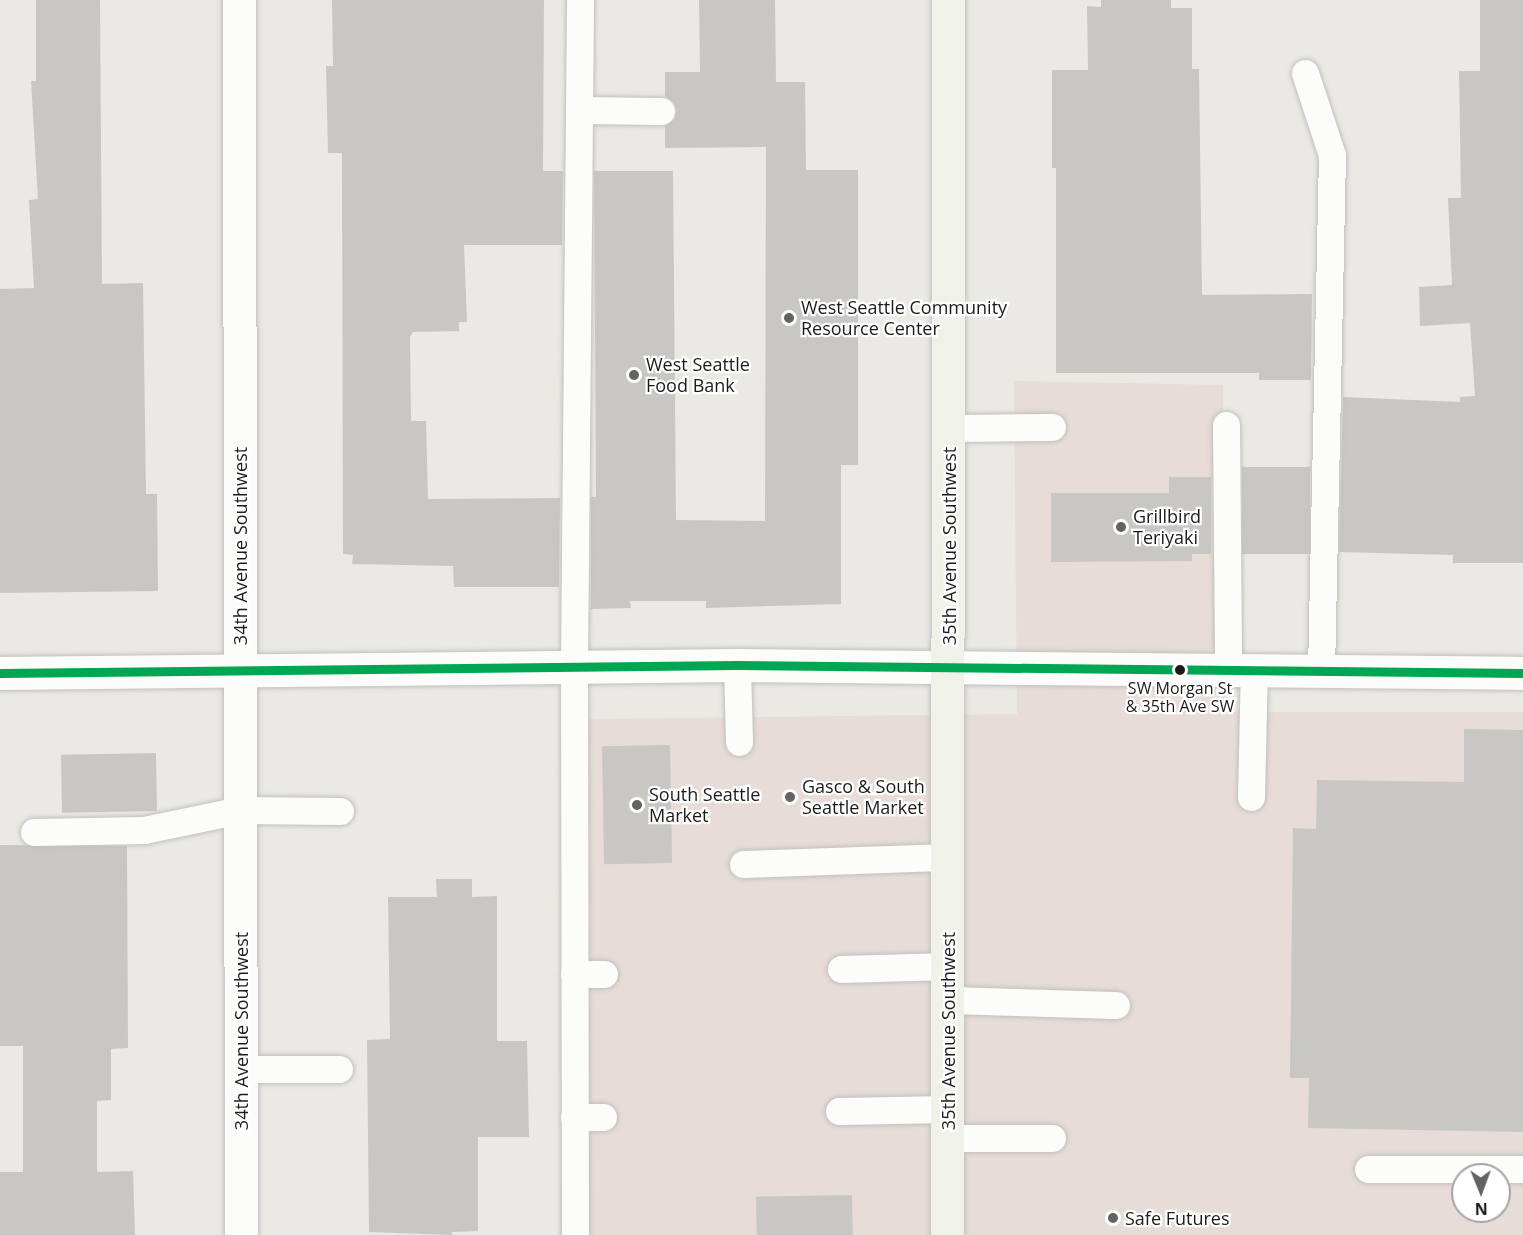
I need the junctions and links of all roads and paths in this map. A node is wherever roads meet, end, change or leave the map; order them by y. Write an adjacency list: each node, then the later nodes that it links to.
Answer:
1 (239, 0): 13 (street, 34th Avenue Southwest)
2 (580, 0): 5 (lane)
3 (948, 0): 9 (main road, 35th Avenue Southwest)
4 (1305, 73): 15 (lane)
5 (579, 110): 6 (lane); 12 (lane)
6 (661, 111)
7 (1226, 425): 14 (lane)
8 (1052, 427): 9 (lane)
9 (948, 428): 11 (main road, 35th Avenue Southwest)
10 (737, 665): 11 (street); 12 (street); 18 (lane)
11 (949, 665): 14 (street); 23 (main road, 35th Avenue Southwest)
12 (574, 666): 13 (street); 27 (lane)
13 (240, 669): 16 (street); 20 (street, 34th Avenue Southwest)
14 (1241, 669): 15 (street); 19 (lane)
15 (1321, 670): 17 (street)
16 (0, 673)
17 (1523, 673)
18 (739, 742)
19 (1251, 797)
20 (240, 810): 21 (lane); 22 (lane); 31 (street, 34th Avenue Southwest)
21 (340, 811)
22 (34, 832)
23 (948, 857): 24 (lane); 25 (main road, 35th Avenue Southwest)
24 (743, 864)
25 (948, 966): 26 (lane); 29 (main road, 35th Avenue Southwest)
26 (841, 969)
27 (574, 974): 28 (lane); 35 (lane)
28 (604, 974)
29 (948, 1000): 30 (lane); 36 (main road, 35th Avenue Southwest)
30 (1116, 1005)
31 (241, 1069): 32 (lane); 40 (street, 34th Avenue Southwest)
32 (339, 1069)
33 (839, 1111): 36 (lane)
34 (603, 1117): 35 (lane)
35 (574, 1118): 41 (lane)
36 (947, 1124): 37 (lane); 42 (main road, 35th Avenue Southwest)
37 (1052, 1138)
38 (1368, 1169): 39 (lane)
39 (1523, 1169)
40 (241, 1235)
41 (575, 1235)
42 (947, 1235)

